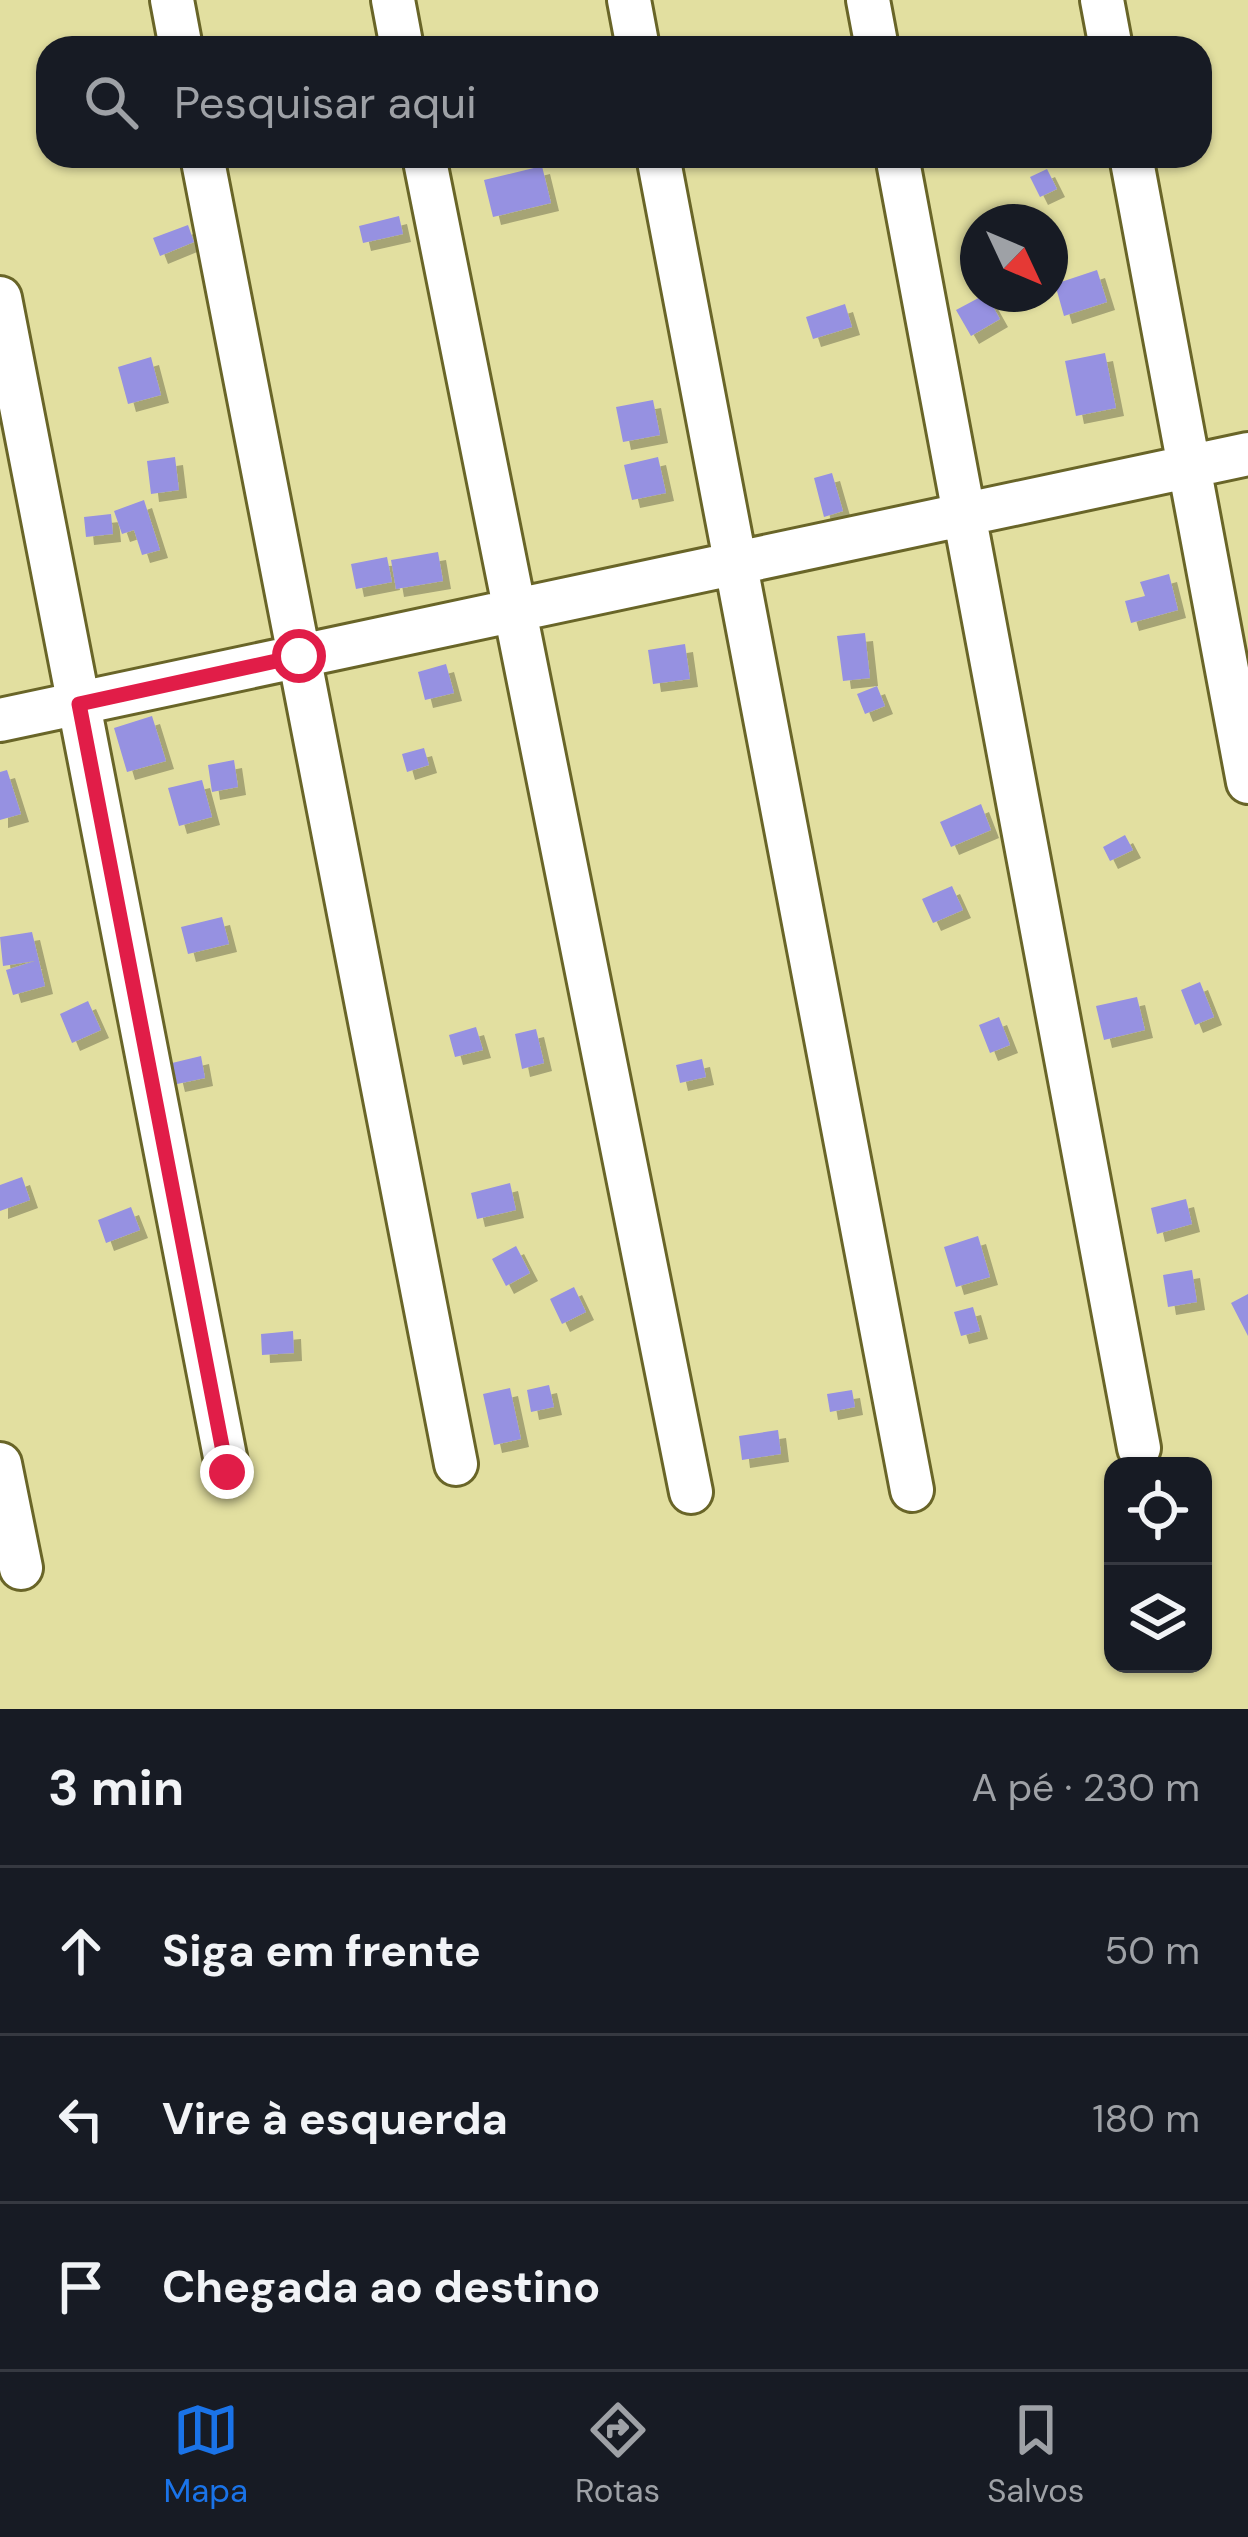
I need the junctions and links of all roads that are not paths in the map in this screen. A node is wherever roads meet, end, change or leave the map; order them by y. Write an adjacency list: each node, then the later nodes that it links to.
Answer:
1 (172, 0): 6 (street)
2 (393, 0): 7 (street)
3 (629, 0): 8 (street)
4 (868, 0): 9 (street)
5 (1102, 0): 10 (street)
6 (179, 36)
7 (400, 36)
8 (636, 36)
9 (875, 36)
10 (1110, 36)
11 (204, 168): 22 (street)
12 (426, 168): 21 (street)
13 (660, 168): 20 (street)
14 (899, 168): 19 (street)
15 (1134, 168): 18 (street)
16 (0, 298): 23 (street)
17 (1248, 454): 18 (street)
18 (1189, 466): 19 (street); 25 (street)
19 (964, 514): 20 (street); 26 (street)
20 (736, 563): 21 (street); 30 (street)
21 (515, 610): 22 (street); 31 (street)
22 (299, 656): 23 (street); 28 (street)
23 (79, 704): 24 (street); 29 (street)
24 (0, 720)
25 (1248, 782)
26 (1138, 1448)
27 (0, 1464): 32 (street)
28 (456, 1464)
29 (227, 1472)
30 (912, 1490)
31 (692, 1492)
32 (21, 1568)

